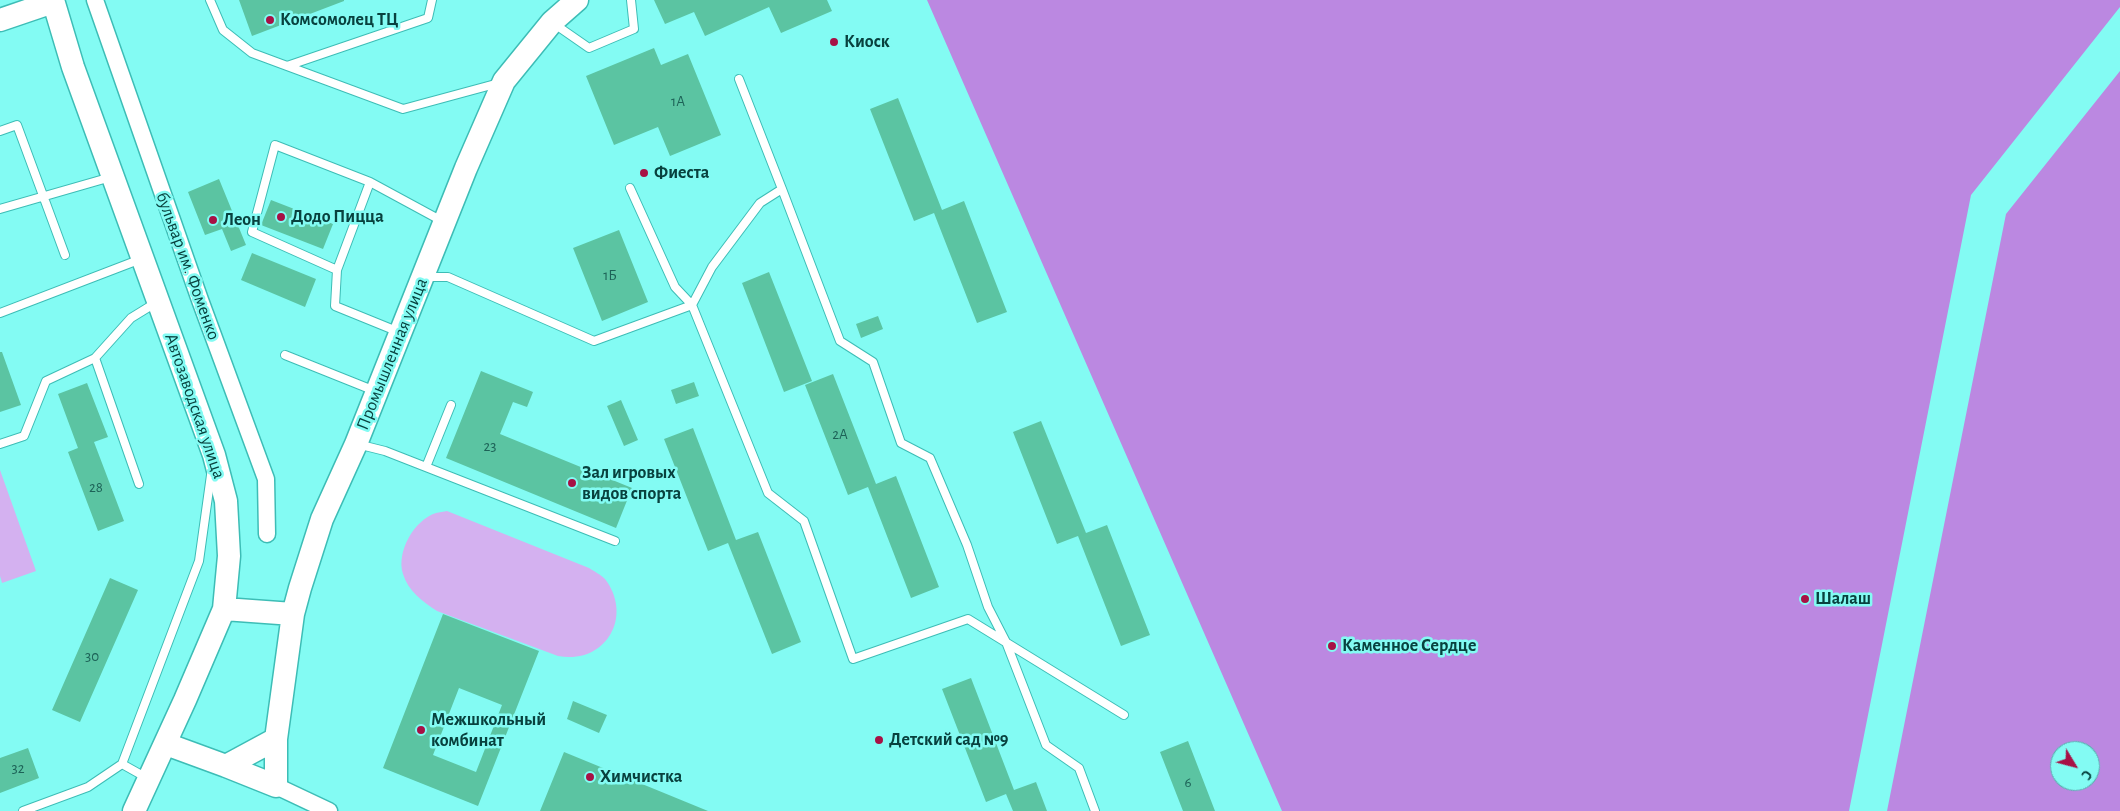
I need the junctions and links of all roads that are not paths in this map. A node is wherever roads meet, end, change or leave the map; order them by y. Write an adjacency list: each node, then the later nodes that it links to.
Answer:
1 (95, 0): 37 (street, бульвар им. Фоменко)
2 (210, 0): 9 (lane)
3 (432, 0): 9 (lane)
4 (577, 0): 8 (street, Промышленная улица)
5 (631, 0): 8 (lane)
6 (55, 1): 7 (street); 13 (street, Автозаводская улица)
7 (0, 20)
8 (552, 22): 11 (street, Промышленная улица)
9 (287, 66): 11 (lane)
10 (739, 79): 16 (lane)
11 (504, 81): 19 (street, Промышленная улица)
12 (0, 131): 17 (lane)
13 (113, 176): 17 (lane); 21 (street, Автозаводская улица)
14 (370, 182): 19 (lane); 22 (lane); 22 (lane)
15 (630, 188): 25 (lane)
16 (782, 189): 25 (lane); 41 (lane)
17 (44, 196): 18 (lane); 20 (lane)
18 (0, 210)
19 (446, 224): 23 (street, Промышленная улица)
20 (65, 255)
21 (143, 258): 24 (street, Автозаводская улица); 26 (lane)
22 (337, 270): 27 (lane)
23 (423, 277): 25 (lane); 27 (street, Промышленная улица)
24 (160, 301): 29 (lane); 34 (street, Автозаводская улица)
25 (692, 305): 41 (lane)
26 (0, 313)
27 (401, 332): 30 (street, Промышленная улица)
28 (285, 355): 30 (lane)
29 (95, 358): 32 (lane); 36 (lane)
30 (377, 392): 33 (street, Промышленная улица)
31 (451, 405): 35 (lane)
32 (0, 444)
33 (356, 444): 35 (lane); 40 (street, Промышленная улица)
34 (214, 455): 39 (street, Автозаводская улица); 45 (lane)
35 (426, 467): 38 (lane)
36 (140, 484)
37 (267, 534)
38 (615, 541)
39 (224, 609): 40 (street); 44 (street, Автозаводская улица)
40 (293, 614): 43 (street, Промышленная улица)
41 (1006, 642): 42 (lane); 52 (lane)
42 (1124, 715)
43 (276, 739): 46 (street); 48 (street, Промышленная улица)
44 (166, 744): 46 (street); 47 (street, Автозаводская улица)
45 (122, 764): 47 (lane); 49 (lane)
46 (226, 766): 48 (street)
47 (148, 779): 50 (street, Автозаводская улица)
48 (276, 786): 51 (street)
49 (23, 811)
50 (134, 811)
51 (329, 811)
52 (1095, 811)

